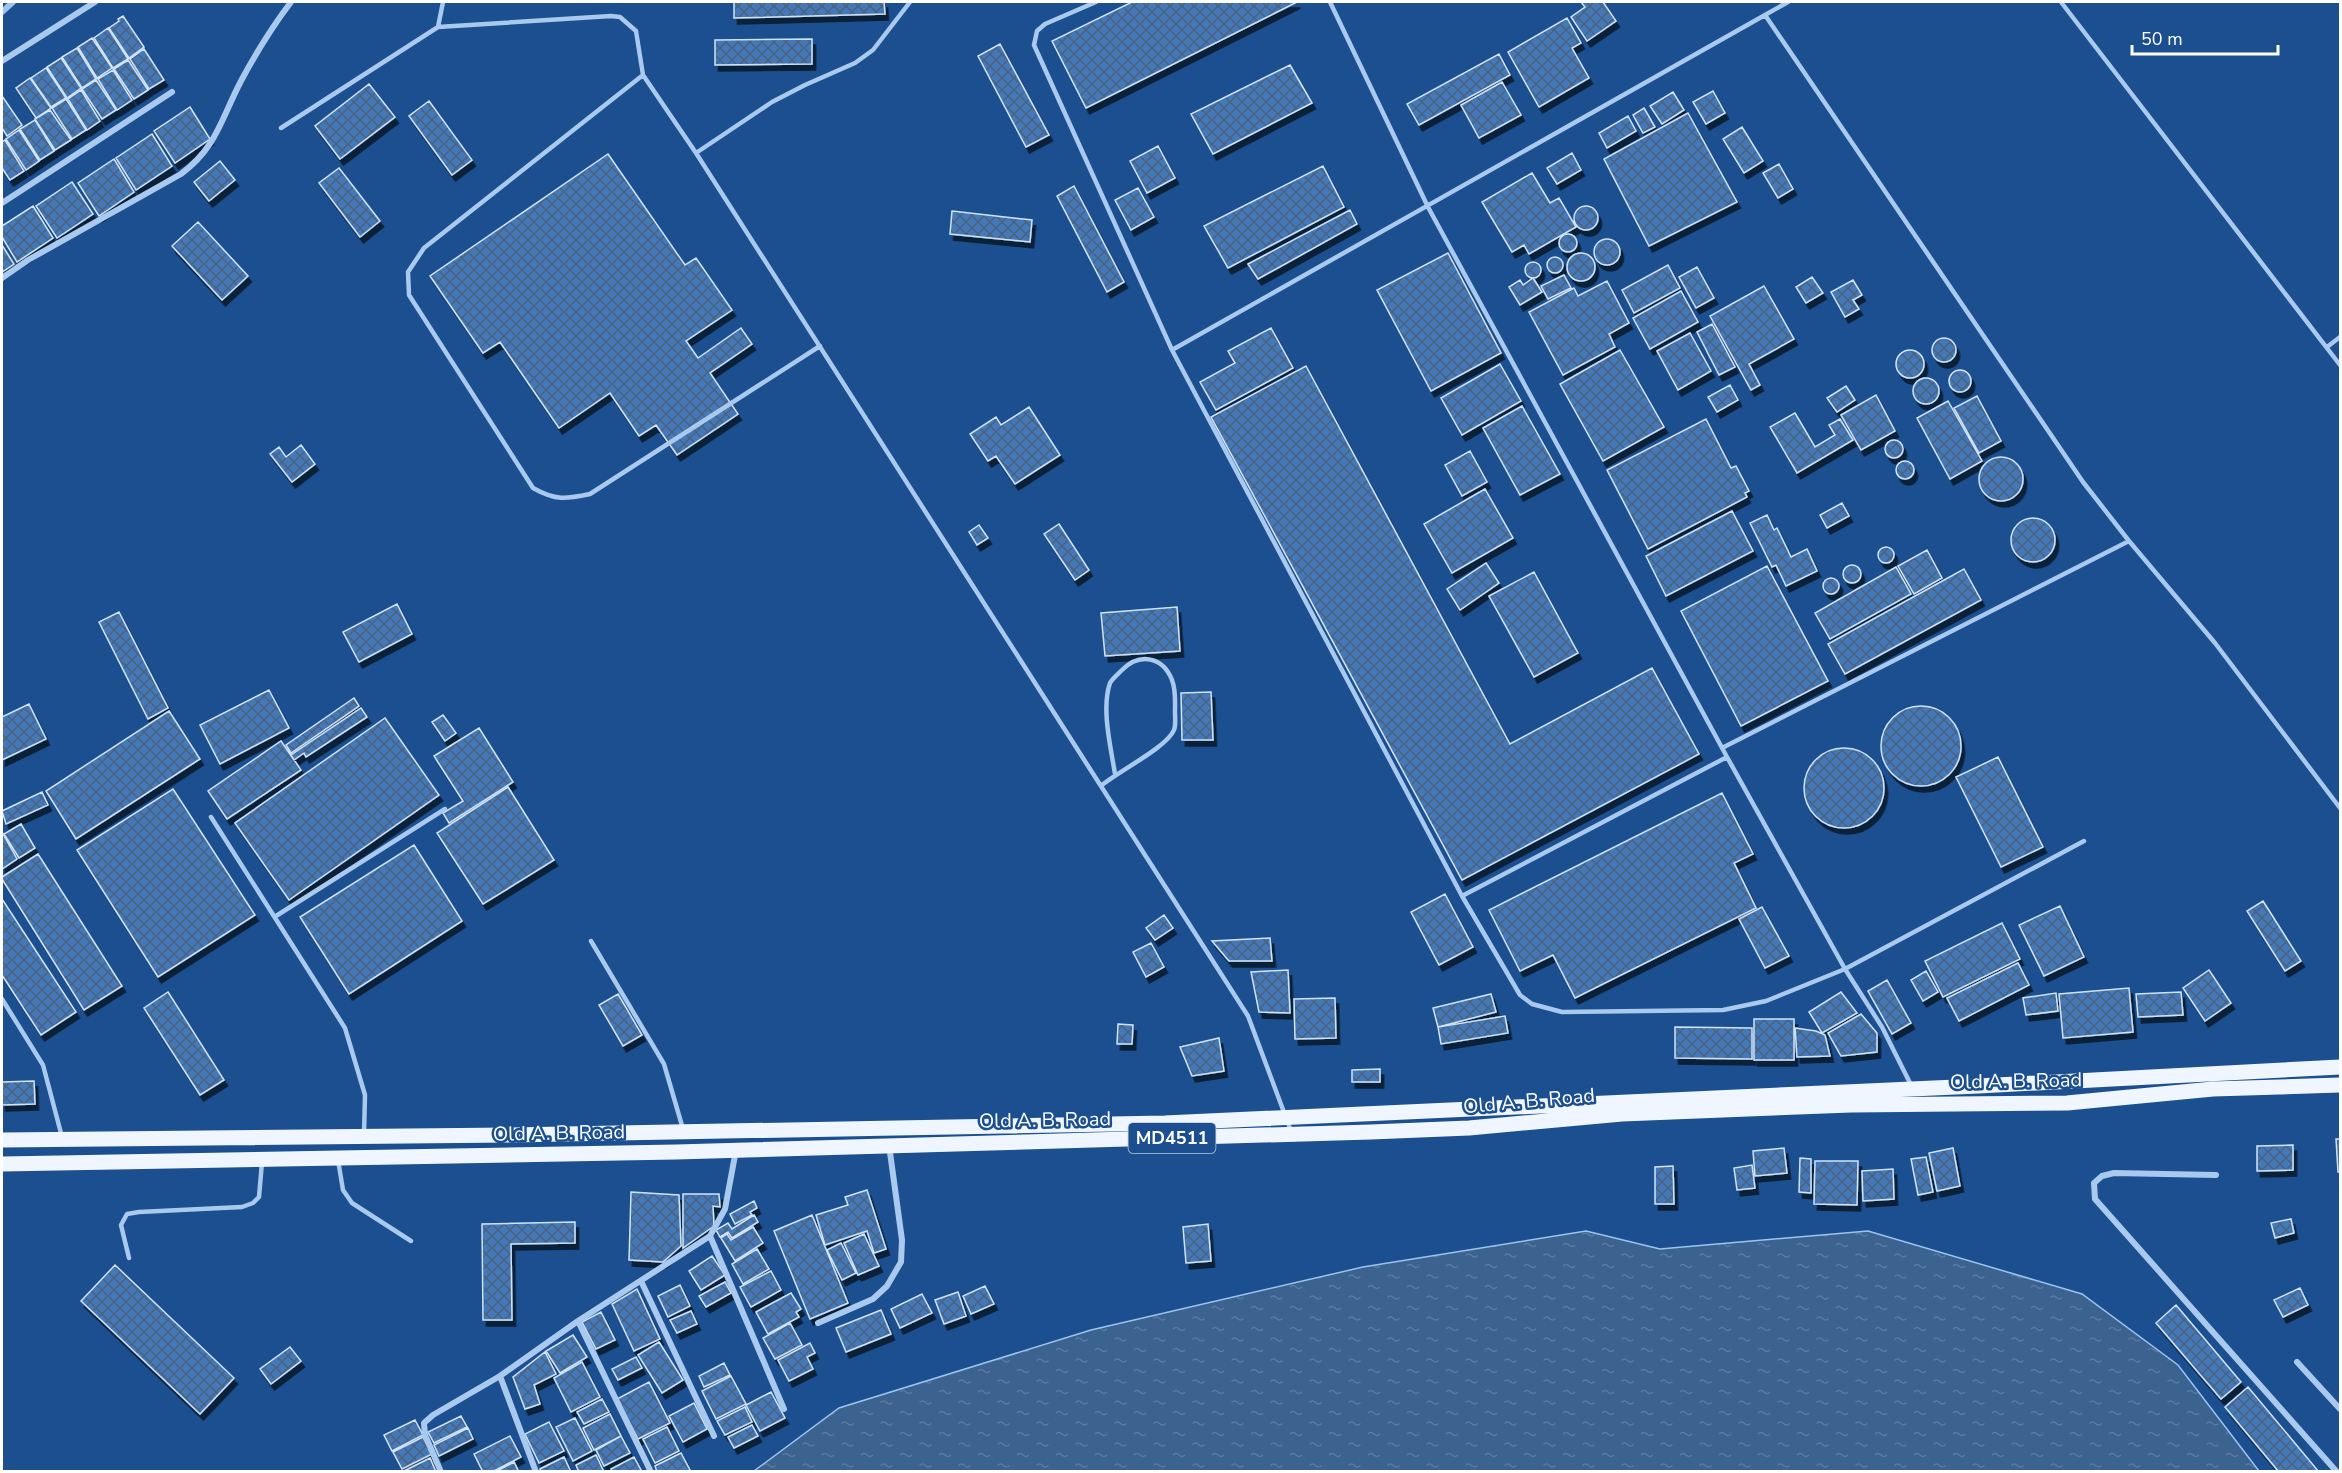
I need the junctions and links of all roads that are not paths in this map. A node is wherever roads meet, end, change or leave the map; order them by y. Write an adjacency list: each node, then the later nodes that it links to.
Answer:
1 (95, 2): 11 (street)
2 (291, 2): 18 (street)
3 (443, 2): 10 (lane)
4 (910, 2): 15 (lane)
5 (1096, 2): 22 (lane)
6 (1330, 2): 17 (lane)
7 (1788, 2): 9 (lane)
8 (2061, 2): 21 (lane)
9 (1765, 15): 17 (lane); 24 (lane)
10 (438, 27): 12 (lane); 14 (lane)
11 (2, 61)
12 (643, 75): 15 (lane); 20 (lane)
13 (172, 92): 16 (street)
14 (281, 129)
15 (696, 153): 20 (lane)
16 (2, 202)
17 (1428, 207): 22 (lane); 25 (lane)
18 (2, 278)
19 (2340, 337): 21 (lane)
20 (820, 346): 28 (lane)
21 (2327, 347): 23 (lane)
22 (1172, 350): 33 (lane)
23 (2340, 365)
24 (2129, 541): 25 (lane); 29 (lane)
25 (1722, 748): 26 (lane)
26 (1726, 757): 33 (lane); 36 (lane)
27 (1115, 774): 27 (lane); 28 (lane)
28 (1102, 785): 41 (lane)
29 (2340, 808)
30 (445, 809): 34 (lane)
31 (211, 817): 34 (lane)
32 (2084, 841): 36 (lane)
33 (1462, 896): 36 (lane)
34 (276, 916): 44 (lane)
35 (591, 941): 42 (lane)
36 (1845, 969): 40 (lane)
37 (2, 999): 45 (lane)
38 (2340, 1067): 40 (main road, Old A. B. Road / MD4511)
39 (2340, 1085): 43 (main road, Old A. B. Road / MD4511)
40 (1913, 1089): 41 (main road, Old A. B. Road / MD4511)
41 (1285, 1116): 42 (main road, Old A. B. Road / MD4511); 43 (lane)
42 (684, 1132): 44 (main road, Old A. B. Road / MD4511)
43 (1292, 1134): 47 (main road, Old A. B. Road / MD4511)
44 (364, 1137): 45 (main road, Old A. B. Road / MD4511)
45 (62, 1139): 46 (main road, Old A. B. Road / MD4511)
46 (2, 1140)
47 (889, 1144): 48 (main road, Old A. B. Road / MD4511); 58 (street)
48 (736, 1149): 49 (main road, Old A. B. Road / MD4511); 53 (street)
49 (338, 1158): 50 (main road, Old A. B. Road / MD4511); 54 (lane)
50 (262, 1159): 51 (main road, Old A. B. Road / MD4511); 55 (lane)
51 (2, 1164)
52 (2216, 1175): 67 (street)
53 (710, 1236): 56 (street); 61 (street)
54 (411, 1241)
55 (129, 1258)
56 (641, 1281): 57 (street); 63 (street)
57 (578, 1322): 60 (street); 66 (street)
58 (818, 1323)
59 (2297, 1362): 62 (street)
60 (500, 1376): 64 (street); 65 (street)
61 (784, 1409)
62 (2340, 1409)
63 (714, 1436)
64 (441, 1472)
65 (536, 1472)
66 (651, 1472)
67 (2337, 1472)

